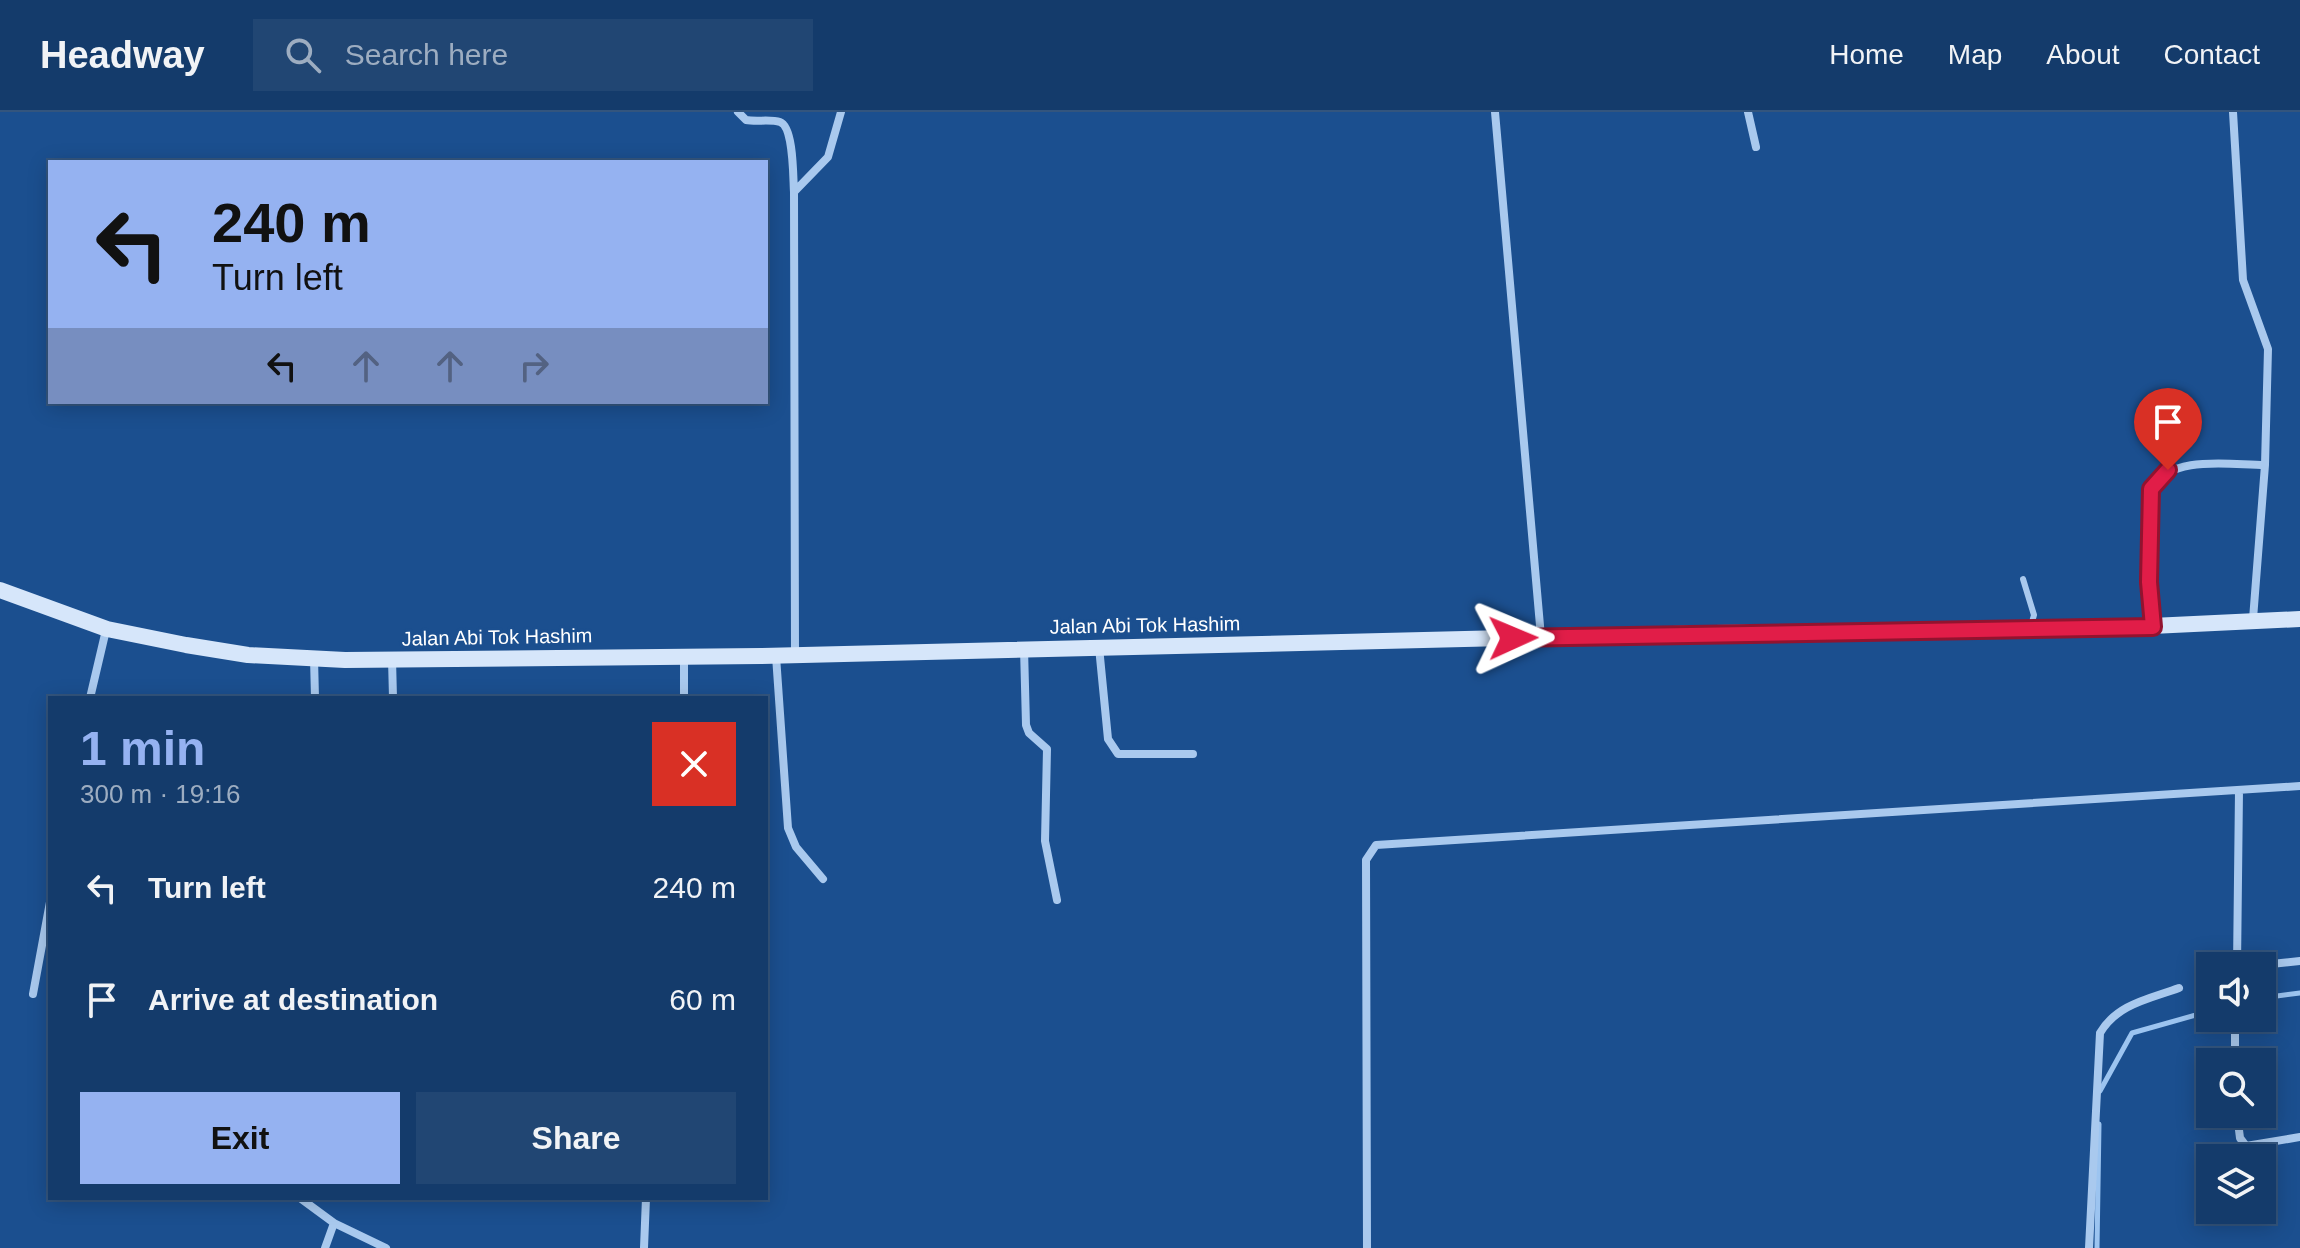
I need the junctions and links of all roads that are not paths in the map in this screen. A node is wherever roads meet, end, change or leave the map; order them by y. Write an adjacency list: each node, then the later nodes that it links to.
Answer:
1 (738, 112): 7 (street)
2 (841, 112): 7 (street)
3 (1495, 112): 16 (street)
4 (1748, 112): 6 (street)
5 (2233, 112): 8 (street)
6 (1756, 147)
7 (794, 192): 20 (street)
8 (2265, 465): 11 (street); 13 (street)
9 (2023, 579): 15 (lane)
10 (0, 590): 14 (main road, Jalan Abi Tok Hashim)
11 (2253, 619): 12 (main road, Jalan Abi Tok Hashim); 13 (main road, Jalan Abi Tok Hashim)
12 (2300, 619)
13 (2153, 627): 15 (main road, Jalan Abi Tok Hashim)
14 (107, 629): 22 (main road, Jalan Abi Tok Hashim); 24 (street)
15 (2029, 630): 16 (main road, Jalan Abi Tok Hashim)
16 (1541, 637): 17 (main road, Jalan Abi Tok Hashim)
17 (1099, 646): 18 (main road, Jalan Abi Tok Hashim); 28 (street)
18 (1024, 648): 20 (main road, Jalan Abi Tok Hashim); 32 (street)
19 (776, 655): 20 (main road, Jalan Abi Tok Hashim); 21 (main road, Jalan Abi Tok Hashim); 31 (street)
20 (795, 655)
21 (684, 656): 23 (main road, Jalan Abi Tok Hashim); 27 (street)
22 (314, 657): 23 (main road, Jalan Abi Tok Hashim); 25 (street)
23 (392, 659): 26 (street)
24 (90, 696)
25 (315, 696)
26 (393, 696)
27 (684, 696)
28 (1193, 754)
29 (2300, 786): 30 (street)
30 (2239, 791): 34 (street); 47 (street)
31 (823, 879)
32 (1057, 900)
33 (48, 913): 38 (street)
34 (2237, 952)
35 (2300, 961): 36 (street)
36 (2276, 963)
37 (2179, 988): 48 (street)
38 (33, 994)
39 (2239, 1128): 40 (street)
40 (2300, 1137)
41 (303, 1200): 43 (street)
42 (646, 1200): 46 (street)
43 (334, 1223): 44 (street); 45 (street)
44 (325, 1248)
45 (386, 1248)
46 (644, 1248)
47 (1367, 1248)
48 (2089, 1248)

